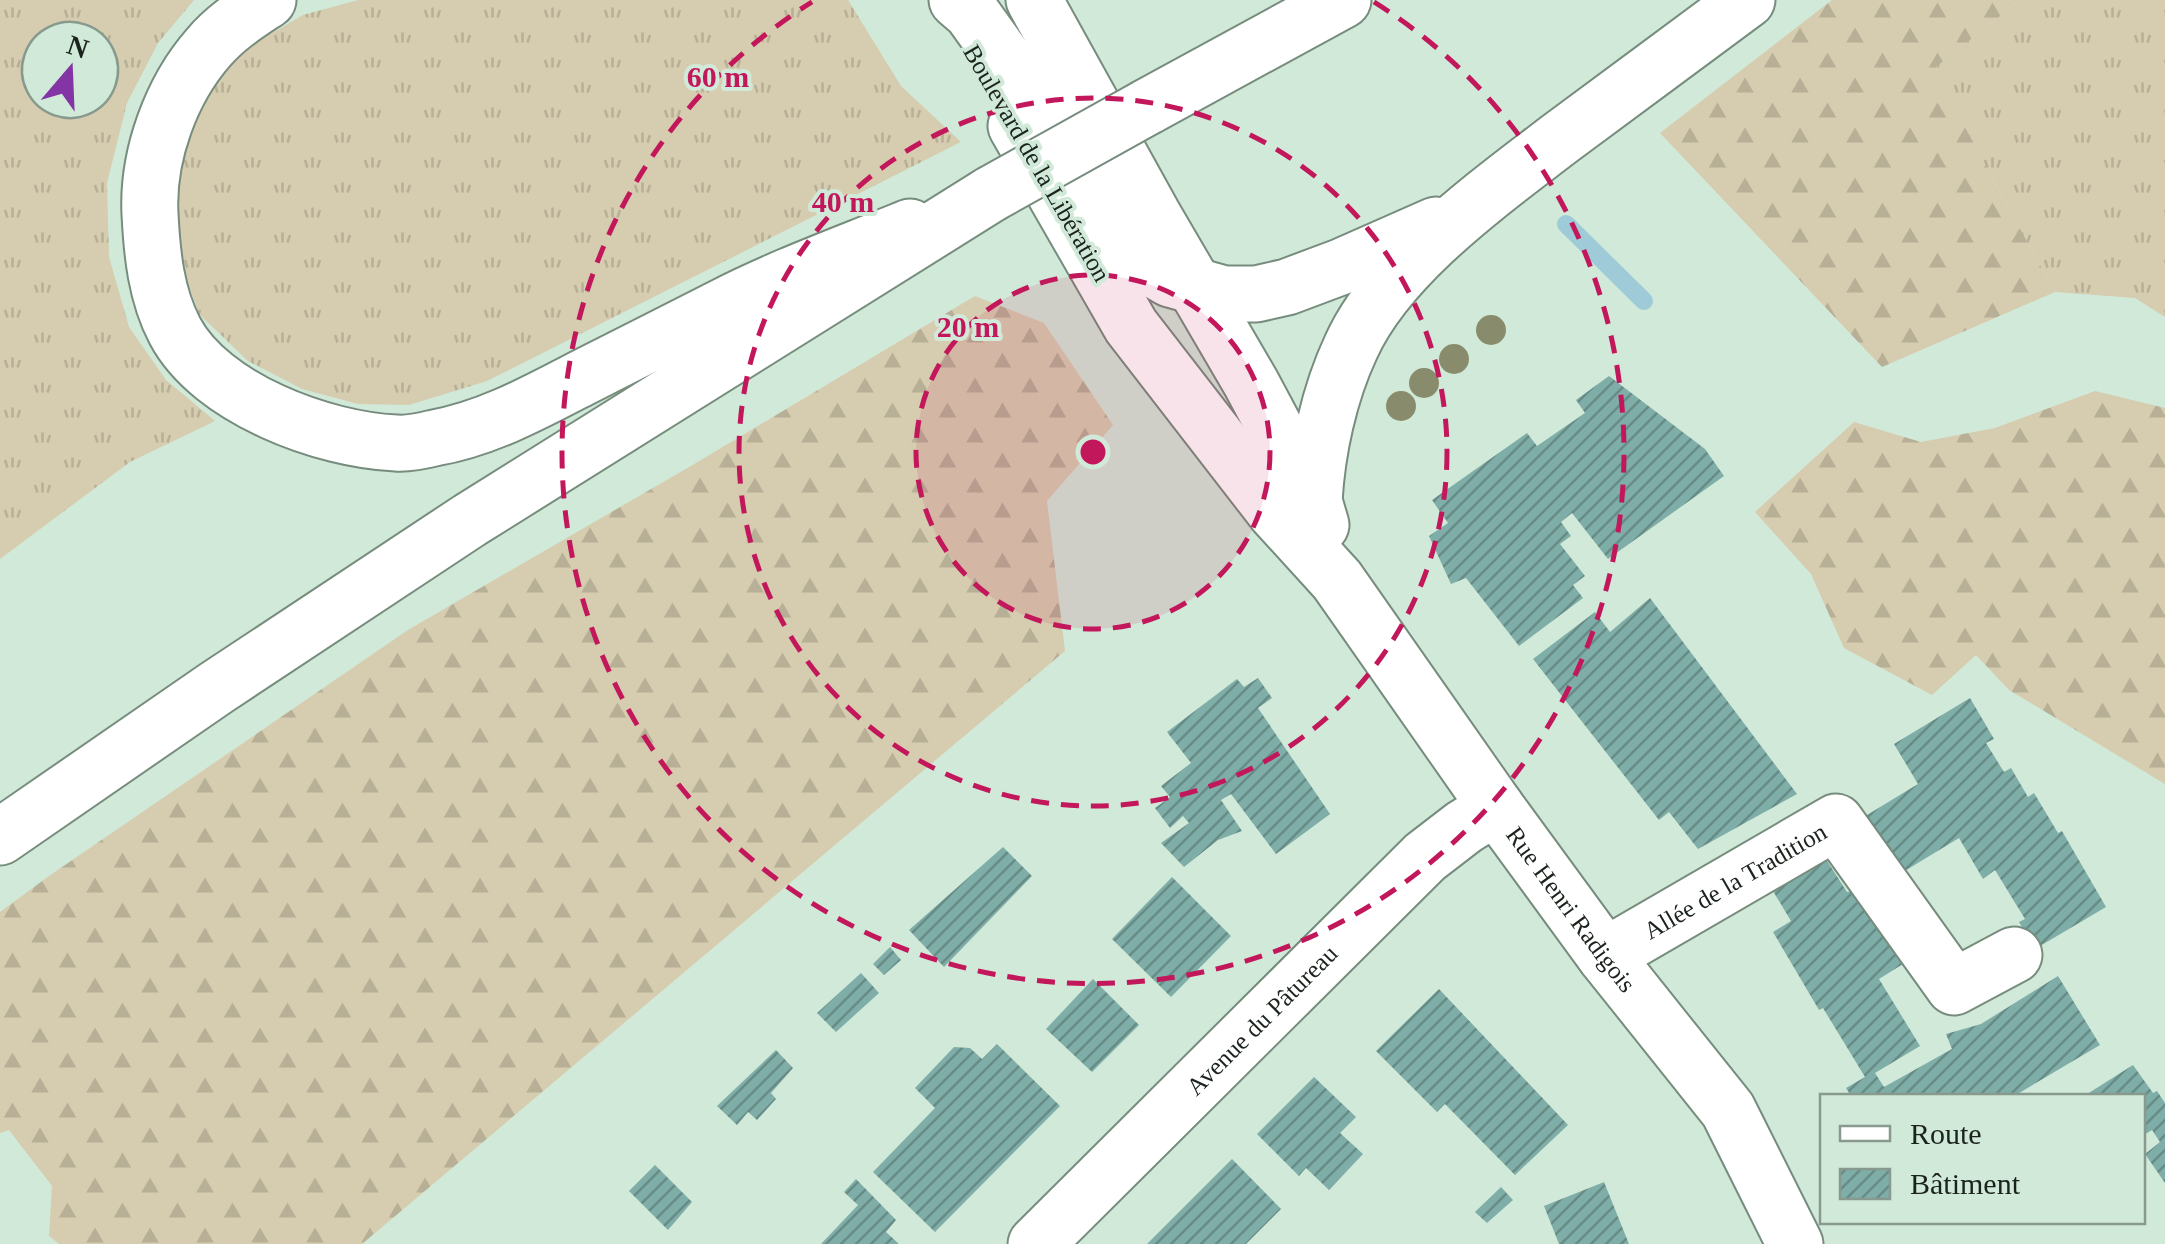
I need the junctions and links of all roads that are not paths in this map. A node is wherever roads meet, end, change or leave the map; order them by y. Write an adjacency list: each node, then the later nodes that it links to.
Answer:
1 (268, 0): 7 (street)
2 (942, 0): 10 (street, Boulevard de la Libération)
3 (957, 0): 9 (street)
4 (1034, 0): 9 (street)
5 (1343, 0): 7 (street, bridge)
6 (1747, 0): 8 (street)
7 (991, 194): 14 (street)
8 (1464, 212): 9 (street); 11 (street)
9 (1195, 286): 11 (street, Rue Henri Radigois)
10 (1131, 326): 12 (street, Rue Henri Radigois)
11 (1314, 502): 12 (street, Rue Henri Radigois)
12 (1337, 580): 13 (street, Rue Henri Radigois)
13 (1496, 807): 16 (street, Rue Henri Radigois); 17 (street, Avenue du Pâtureau)
14 (0, 838)
15 (2014, 955): 16 (street, Allée de la Tradition)
16 (1605, 956): 18 (street, Rue Henri Radigois)
17 (1036, 1244)
18 (1795, 1244)

